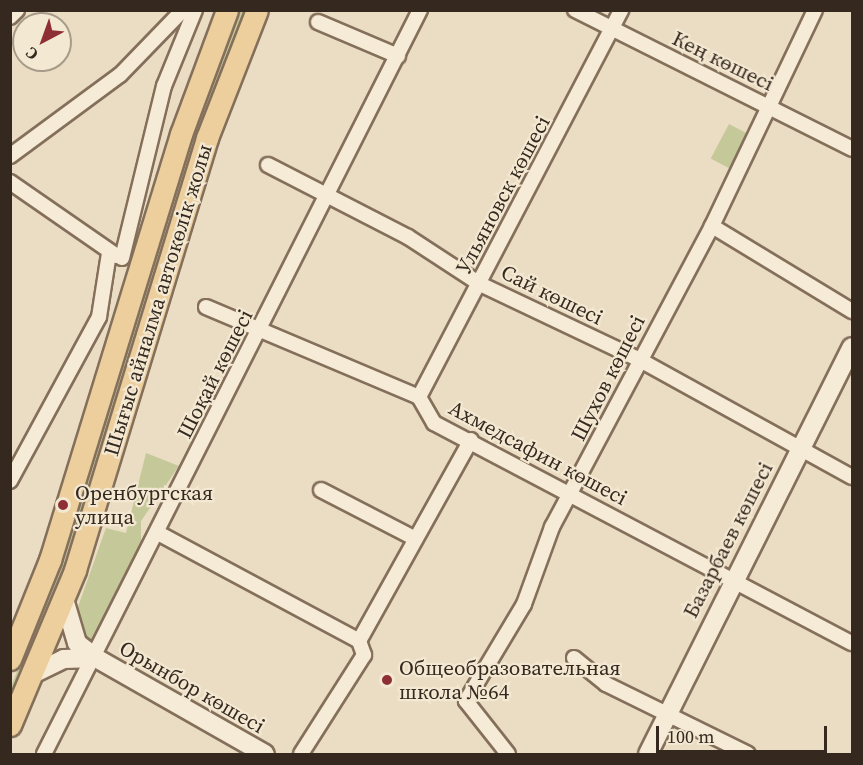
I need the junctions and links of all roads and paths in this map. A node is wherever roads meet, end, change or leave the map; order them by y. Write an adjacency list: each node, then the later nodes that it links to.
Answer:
1 (17, 10): 10 (street)
2 (183, 10): 16 (street)
3 (195, 10): 22 (street)
4 (227, 10): 22 (main road, Шығыс айналма автокөлік жолы)
5 (257, 10): 39 (main road, Шығыс айналма автокөлік жолы)
6 (420, 10): 13 (street, Шоқай көшесі)
7 (575, 10): 12 (street, Кең көшесі)
8 (621, 10): 12 (street, Ульяновск көшесі)
9 (815, 10): 14 (street, Шухов көшесі)
10 (10, 17)
11 (318, 22): 13 (street)
12 (613, 31): 14 (street, Кең көшесі); 23 (street, Ульяновск көшесі)
13 (398, 56): 19 (street, Шоқай көшесі)
14 (770, 107): 15 (street, Кең көшесі); 20 (street, Шухов көшесі)
15 (852, 149)
16 (10, 156)
17 (268, 165): 19 (street, Сай көшесі)
18 (10, 183): 21 (street)
19 (327, 198): 23 (street, Сай көшесі); 26 (street, Шоқай көшесі)
20 (712, 226): 25 (street); 28 (street, Шухов көшесі)
21 (109, 253): 22 (street); 33 (street)
22 (132, 262): 40 (main road, Шығыс айналма автокөлік жолы)
23 (480, 284): 28 (street, Сай көшесі); 29 (street, Ульяновск көшесі)
24 (206, 307): 26 (street)
25 (852, 311)
26 (263, 327): 29 (street); 36 (street, Шоқай көшесі)
27 (852, 347): 31 (street, Базарбаев көшесі)
28 (640, 360): 31 (street, Сай көшесі); 35 (street, Шухов көшесі)
29 (419, 397): 30 (street, Ахмедсафин көшесі)
30 (471, 440): 35 (street, Ахмедсафин көшесі); 37 (street)
31 (800, 447): 32 (street, Сай көшесі); 38 (street, Базарбаев көшесі)
32 (852, 477)
33 (10, 481)
34 (321, 490): 37 (street)
35 (573, 497): 38 (street, Ахмедсафин көшесі); 52 (street, Шухов көшесі)
36 (159, 534): 41 (street); 43 (street, Шоқай көшесі)
37 (414, 538): 41 (street)
38 (733, 579): 42 (street, Ахмедсафин көшесі); 47 (street, Базарбаев көшесі)
39 (64, 599): 43 (street, Орынбор көшесі); 46 (main road, Шығыс айналма автокөлік жолы)
40 (18, 623): 45 (main road, Шығыс айналма автокөлік жолы)
41 (359, 641): 51 (street)
42 (852, 643)
43 (96, 658): 46 (street); 49 (street, Шоқай көшесі); 50 (street, Орынбор көшесі)
44 (574, 658): 47 (street)
45 (10, 659)
46 (35, 673): 48 (main road, Шығыс айналма автокөлік жолы)
47 (668, 712): 53 (street, Базарбаев көшесі); 54 (street)
48 (10, 724)
49 (44, 754)
50 (265, 754)
51 (301, 754)
52 (508, 754)
53 (648, 754)
54 (748, 754)

